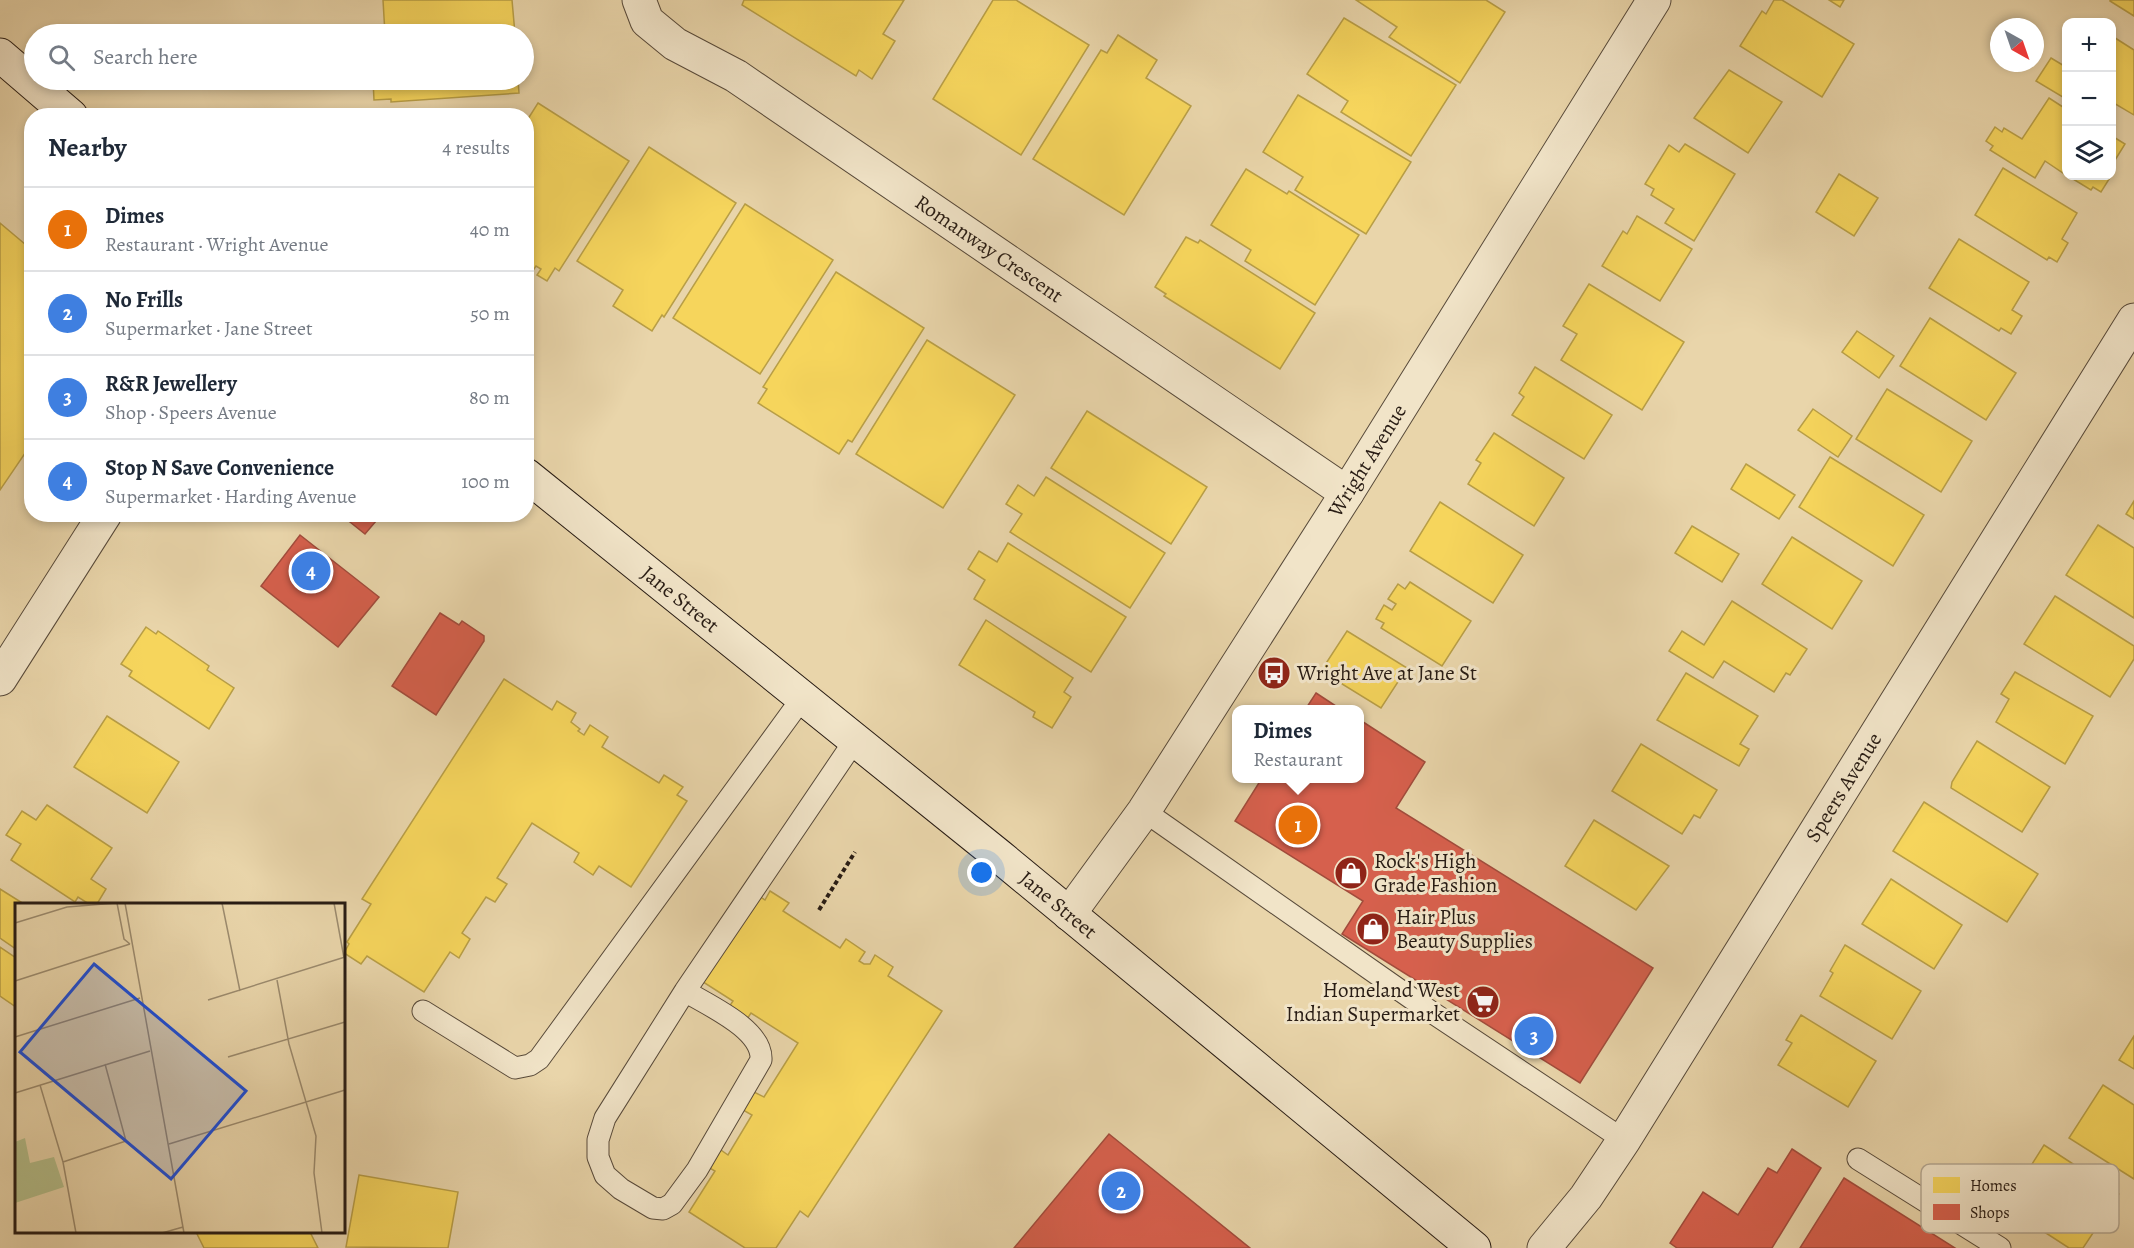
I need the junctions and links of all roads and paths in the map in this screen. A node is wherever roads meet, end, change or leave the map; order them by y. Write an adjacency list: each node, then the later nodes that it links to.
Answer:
1 (639, 0): 9 (street, Romanway Crescent)
2 (1654, 0): 9 (street, Wright Avenue)
3 (0, 55): 4 (street)
4 (24, 76)
5 (41, 90): 6 (street)
6 (62, 108)
7 (2134, 320): 20 (street, Speers Avenue)
8 (534, 481): 12 (street, Jane Street)
9 (1347, 493): 14 (street, Wright Avenue)
10 (100, 522): 11 (street)
11 (0, 679)
12 (803, 697): 13 (street, Jane Street); 19 (lane)
13 (855, 740): 17 (street, Jane Street); 18 (lane)
14 (1144, 811): 17 (street, Wright Avenue); 20 (lane)
15 (855, 852): 16 (path)
16 (819, 910)
17 (1069, 914): 24 (street, Jane Street)
18 (685, 991): 18 (lane)
19 (423, 1011)
20 (1624, 1140): 25 (street, Speers Avenue)
21 (1858, 1159): 22 (lane)
22 (1921, 1198)
23 (1976, 1233): 26 (lane)
24 (1474, 1248)
25 (1544, 1248)
26 (2000, 1248)

